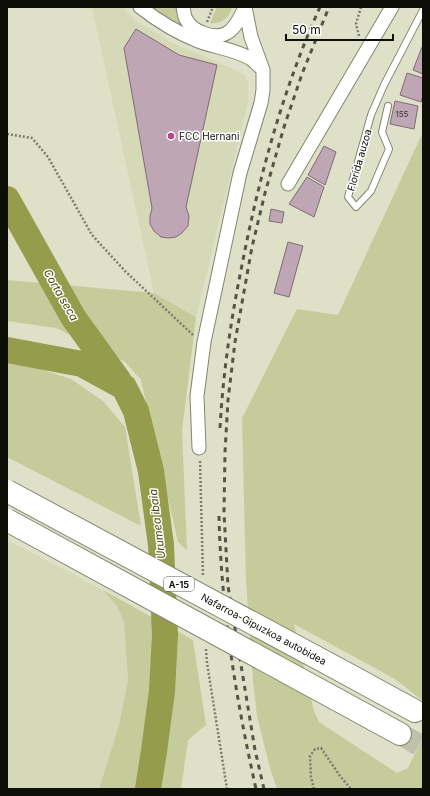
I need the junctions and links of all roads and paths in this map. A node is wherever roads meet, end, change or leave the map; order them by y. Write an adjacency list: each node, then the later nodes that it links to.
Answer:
1 (140, 7): 12 (street)
2 (183, 7): 9 (street)
3 (213, 7): 8 (path)
4 (245, 7): 9 (street); 10 (street)
5 (361, 7): 11 (path)
6 (392, 7): 16 (street)
7 (423, 10): 14 (lane, Florida auzoa)
8 (213, 26)
9 (232, 29): 10 (street)
10 (251, 37): 12 (street); 13 (street)
11 (360, 41)
12 (224, 49): 13 (street)
13 (263, 70): 17 (street)
14 (388, 106)
15 (7, 134): 17 (path)
16 (288, 184)
17 (204, 342): 18 (street)
18 (199, 448)
19 (7, 491): 21 (highway, Nafarroa-Gipuzkoa autobidea / A-15, bridge)
20 (7, 520): 22 (highway, A-15, bridge)
21 (415, 711)
22 (400, 734)
23 (314, 789): 24 (path)
24 (351, 789)

